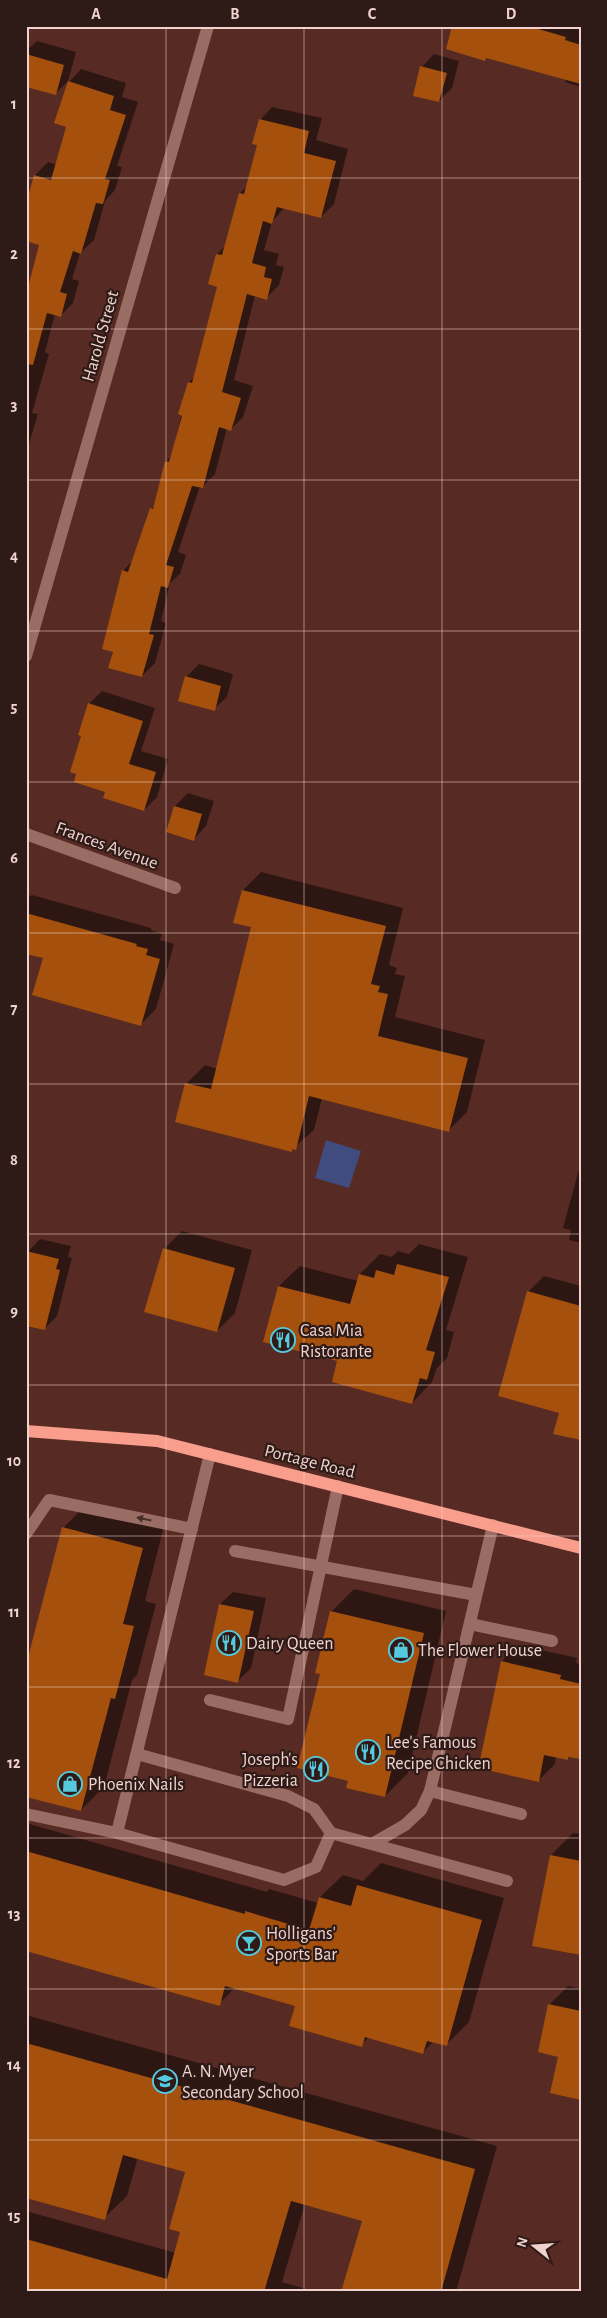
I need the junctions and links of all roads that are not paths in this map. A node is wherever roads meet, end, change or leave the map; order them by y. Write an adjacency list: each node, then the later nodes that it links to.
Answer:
1 (208, 26): 2 (street, Harold Street)
2 (26, 656)
3 (26, 834): 4 (street, Frances Avenue)
4 (175, 888)
5 (26, 1431): 6 (main road, Portage Road)
6 (210, 1454): 7 (main road, Portage Road); 9 (street)
7 (338, 1486): 8 (main road, Portage Road); 13 (street)
8 (493, 1525): 11 (main road, Portage Road); 14 (street)
9 (192, 1529): 10 (street, one-way to 10); 18 (street)
10 (26, 1534)
11 (581, 1548)
12 (235, 1551): 13 (street)
13 (319, 1566): 14 (street); 17 (street)
14 (476, 1595): 15 (street)
15 (470, 1624): 16 (street); 19 (street)
16 (552, 1641)
17 (210, 1700)
18 (137, 1754): 22 (street); 23 (street)
19 (430, 1791): 21 (street); 24 (street)
20 (26, 1814): 23 (street)
21 (521, 1814)
22 (331, 1833): 23 (street); 24 (street)
23 (118, 1834)
24 (372, 1844): 25 (street)
25 (507, 1881)

